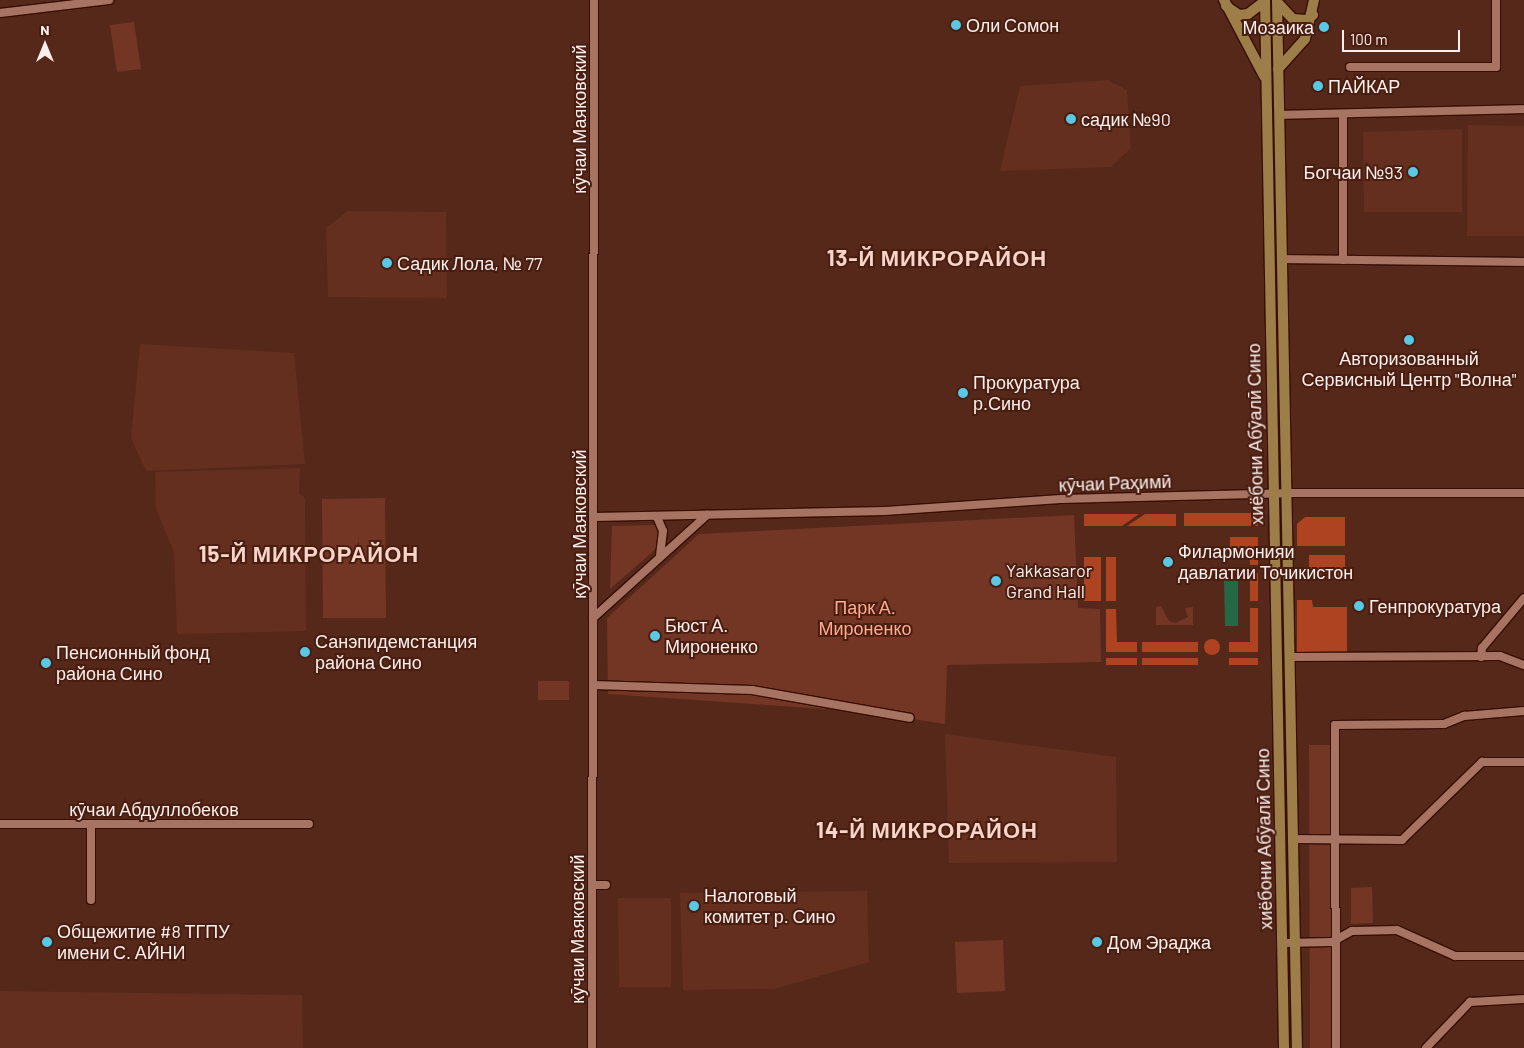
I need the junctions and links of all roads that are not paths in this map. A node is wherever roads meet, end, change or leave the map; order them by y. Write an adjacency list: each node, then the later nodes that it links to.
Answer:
1 (109, 0): 8 (street)
2 (594, 0): 23 (street, кӯчаи Маяковский)
3 (1314, 0): 9 (main road)
4 (1496, 0): 10 (street)
5 (1265, 1): 7 (main road); 12 (main road, хиёбони Абӯалӣ Сино)
6 (1277, 1): 9 (main road); 11 (main road, хиёбони Абӯалӣ Сино)
7 (1224, 3): 12 (main road)
8 (0, 13)
9 (1313, 15): 11 (main road)
10 (1350, 68)
11 (1278, 69): 14 (main road, хиёбони Абӯалӣ Сино)
12 (1265, 77): 20 (main road, хиёбони Абӯалӣ Сино)
13 (1524, 109): 15 (street)
14 (1279, 115): 15 (street); 16 (main road, хиёбони Абӯалӣ Сино)
15 (1343, 115): 17 (street)
16 (1281, 259): 17 (street); 19 (main road, хиёбони Абӯалӣ Сино)
17 (1342, 260): 18 (street)
18 (1524, 262)
19 (1285, 493): 20 (street, кӯчаи Раҳимӣ); 21 (street, кӯчаи Раҳимӣ); 28 (main road, хиёбони Абӯалӣ Сино)
20 (1272, 494): 22 (street, кӯчаи Раҳимӣ); 44 (main road, хиёбони Абӯалӣ Сино)
21 (1524, 494)
22 (707, 515): 24 (street, кӯчаи Раҳимӣ); 25 (street)
23 (594, 516): 24 (street, кӯчаи Раҳимӣ); 27 (street, кӯчаи Маяковский)
24 (657, 517): 25 (street)
25 (660, 555): 27 (street)
26 (1524, 598): 29 (street)
27 (593, 618): 31 (street, кӯчаи Маяковский)
28 (1289, 657): 29 (street); 38 (main road, хиёбони Абӯалӣ Сино)
29 (1481, 657): 30 (street)
30 (1524, 665)
31 (593, 685): 33 (street); 40 (street, кӯчаи Маяковский)
32 (1524, 711): 39 (street)
33 (910, 718)
34 (1524, 762): 39 (street)
35 (0, 824): 36 (street, кӯчаи Абдуллобеков)
36 (90, 824): 37 (street, кӯчаи Абдуллобеков); 42 (street)
37 (309, 824)
38 (1293, 839): 39 (street); 45 (main road, хиёбони Абӯалӣ Сино)
39 (1337, 839): 43 (street)
40 (592, 885): 41 (street); 48 (street, кӯчаи Маяковский)
41 (606, 886)
42 (91, 900)
43 (1339, 938): 45 (street); 46 (street); 51 (street)
44 (1282, 942): 45 (street); 49 (main road, хиёбони Абӯалӣ Сино)
45 (1294, 942): 50 (main road, хиёбони Абӯалӣ Сино)
46 (1524, 956)
47 (1524, 1000): 52 (street)
48 (592, 1048)
49 (1284, 1048)
50 (1297, 1048)
51 (1336, 1048)
52 (1426, 1048)

